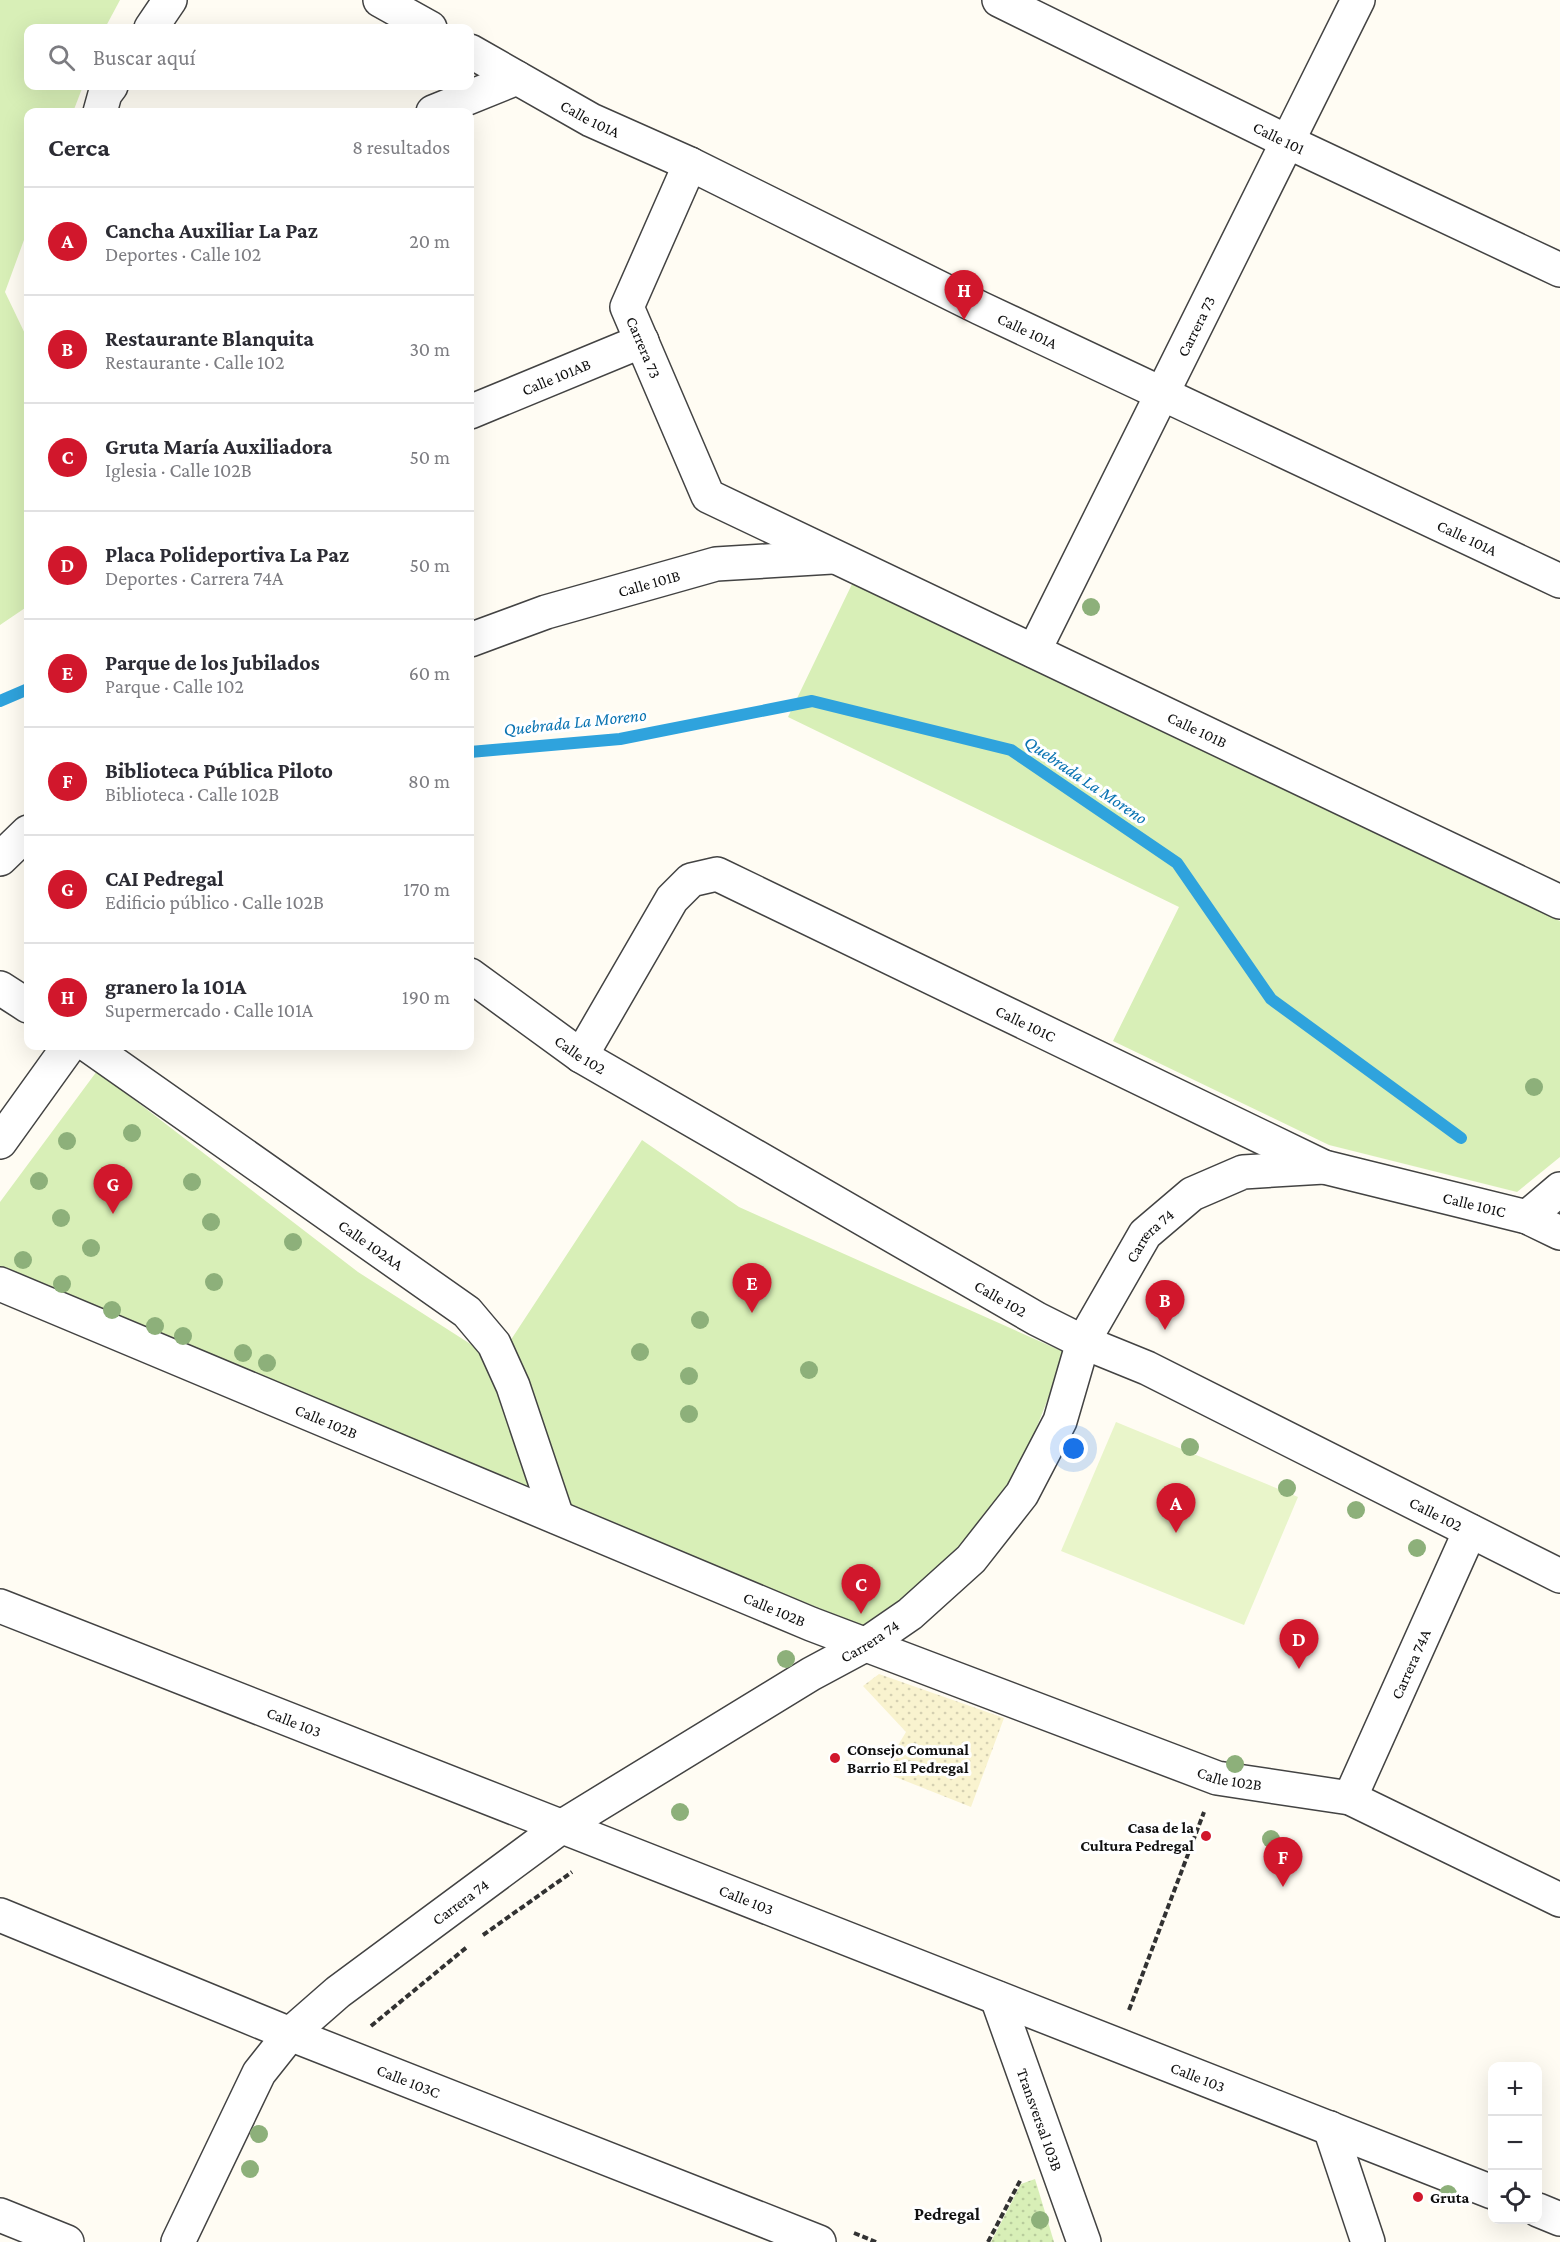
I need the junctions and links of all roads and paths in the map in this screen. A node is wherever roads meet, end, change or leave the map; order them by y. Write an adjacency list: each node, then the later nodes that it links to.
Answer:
1 (170, 0): 5 (street)
2 (381, 0): 6 (street)
3 (999, 0): 12 (street, Calle 101)
4 (1358, 0): 12 (street, Carrera 73)
5 (154, 24)
6 (423, 24)
7 (474, 53): 8 (street, Calle 101A)
8 (517, 78): 11 (street); 13 (street, Calle 101A)
9 (108, 90): 10 (street)
10 (101, 108)
11 (443, 108)
12 (1287, 142): 14 (street, Calle 101); 16 (street, Carrera 73)
13 (690, 164): 15 (street, Carrera 73); 16 (street, Calle 101A)
14 (1560, 270)
15 (642, 340): 17 (street, Calle 101AB); 18 (street, Carrera 73)
16 (1162, 394): 20 (street, Calle 101A); 22 (street, Carrera 73)
17 (474, 410)
18 (708, 496): 19 (street, Calle 101B)
19 (834, 556): 21 (street, Calle 101B); 22 (street, Calle 101B)
20 (1560, 581)
21 (474, 639)
22 (1034, 651): 25 (street, Calle 101B)
23 (24, 836): 24 (street)
24 (0, 859)
25 (1560, 902)
26 (474, 978): 31 (street, Calle 102)
27 (0, 988): 28 (street)
28 (24, 1003)
29 (66, 1050): 32 (street)
30 (95, 1050): 39 (street, Calle 102AA)
31 (580, 1056): 33 (street, Calle 101C); 38 (street, Calle 102)
32 (0, 1142)
33 (1324, 1167): 35 (street, Calle 101C); 38 (street, Carrera 74)
34 (1560, 1189): 35 (street)
35 (1527, 1217): 36 (street, Calle 101C)
36 (1560, 1233)
37 (0, 1284): 39 (street, Calle 102B)
38 (1083, 1342): 40 (street, Calle 102); 43 (street, Carrera 74)
39 (557, 1517): 43 (street, Calle 102B)
40 (1470, 1532): 41 (street, Calle 102); 45 (street, Carrera 74A)
41 (1559, 1571)
42 (0, 1606): 46 (street, Calle 103)
43 (865, 1645): 44 (street, Calle 102B); 46 (street, Carrera 74)
44 (1217, 1778): 45 (street, Calle 102B); 55 (path)
45 (1350, 1798): 48 (street, Calle 102B)
46 (561, 1827): 52 (street, Calle 103); 53 (street, Carrera 74)
47 (573, 1870): 50 (path)
48 (1560, 1900)
49 (0, 1915): 53 (street, Calle 103C)
50 (478, 1938)
51 (468, 1945): 54 (path)
52 (997, 1998): 55 (street, Calle 103); 68 (street, Transversal 103B)
53 (290, 2034): 64 (street, Carrera 74); 65 (street, Calle 103C)
54 (374, 2034)
55 (1116, 2044): 56 (street, Calle 103)
56 (1330, 2128): 58 (street, Calle 103); 69 (street)
57 (1029, 2177): 67 (path)
58 (1488, 2190)
59 (1542, 2212): 61 (street)
60 (0, 2215): 63 (street)
61 (1560, 2219)
62 (853, 2233): 66 (path)
63 (67, 2242)
64 (178, 2242)
65 (819, 2242)
66 (876, 2242)
67 (988, 2242)
68 (1084, 2242)
69 (1368, 2242)

